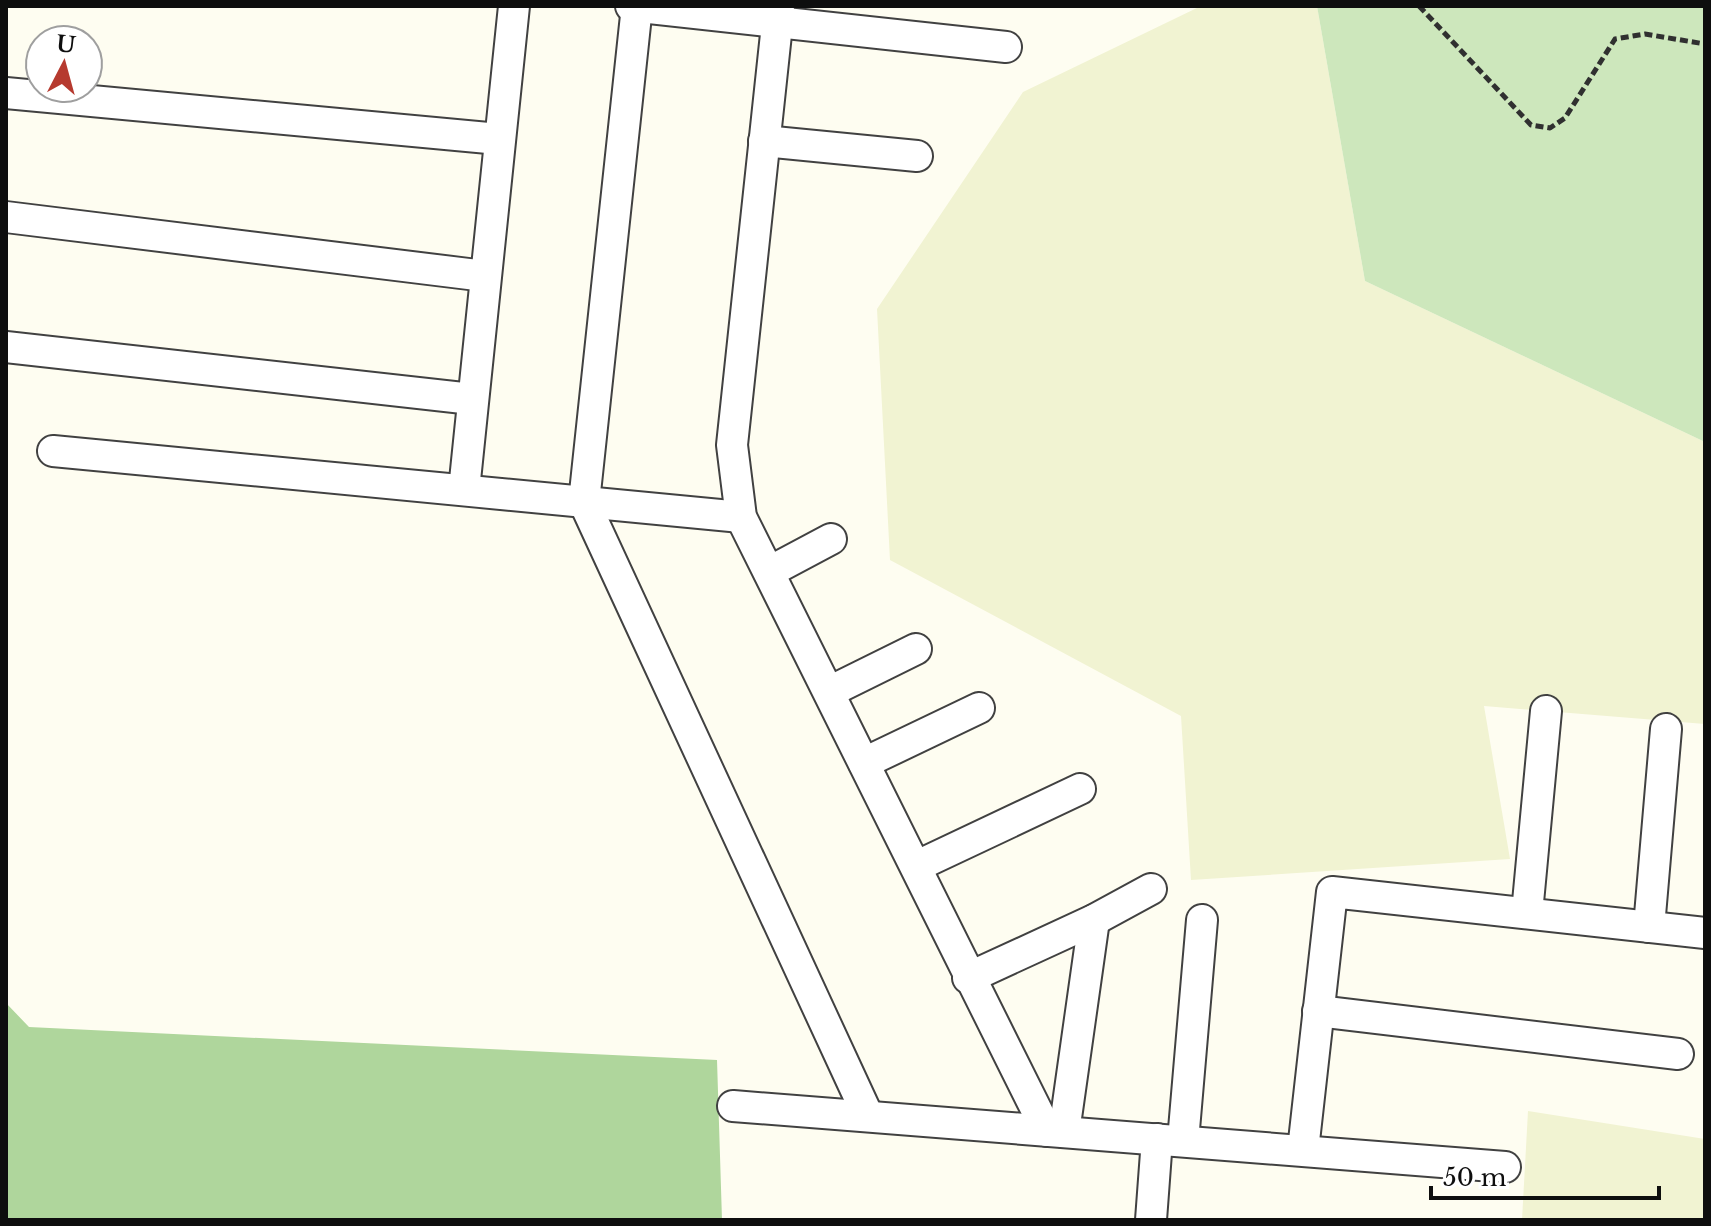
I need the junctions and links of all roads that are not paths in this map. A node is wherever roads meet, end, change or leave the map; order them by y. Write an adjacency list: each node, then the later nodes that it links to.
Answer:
1 (514, 6): 6 (street)
2 (635, 6): 3 (street); 15 (street)
3 (778, 14): 4 (street); 7 (street)
4 (1006, 47)
5 (6, 93): 6 (street)
6 (499, 139): 10 (street)
7 (764, 141): 8 (street); 16 (street)
8 (917, 156)
9 (6, 217): 10 (street)
10 (485, 276): 12 (street)
11 (6, 347): 12 (street)
12 (472, 399): 14 (street)
13 (53, 451): 14 (street)
14 (464, 490): 15 (street)
15 (584, 502): 16 (street); 37 (street)
16 (741, 517): 18 (street)
17 (831, 539): 18 (street)
18 (769, 572): 20 (street)
19 (916, 649): 20 (street)
20 (829, 692): 24 (street)
21 (979, 708): 24 (street)
22 (1546, 711): 28 (street)
23 (1666, 729): 31 (street)
24 (864, 763): 26 (street)
25 (1080, 789): 26 (street)
26 (917, 866): 33 (street)
27 (1151, 889): 29 (street)
28 (1527, 913): 31 (street); 34 (street)
29 (1094, 920): 33 (street); 38 (street)
30 (1202, 920): 39 (street)
31 (1649, 927): 32 (street)
32 (1705, 933)
33 (968, 978): 38 (street)
34 (1318, 1011): 35 (street); 40 (street)
35 (1678, 1054)
36 (733, 1106): 37 (street)
37 (868, 1116): 38 (street)
38 (1055, 1131): 39 (street)
39 (1170, 1140): 40 (street); 42 (street)
40 (1303, 1150): 41 (street)
41 (1505, 1167)
42 (1151, 1220)

